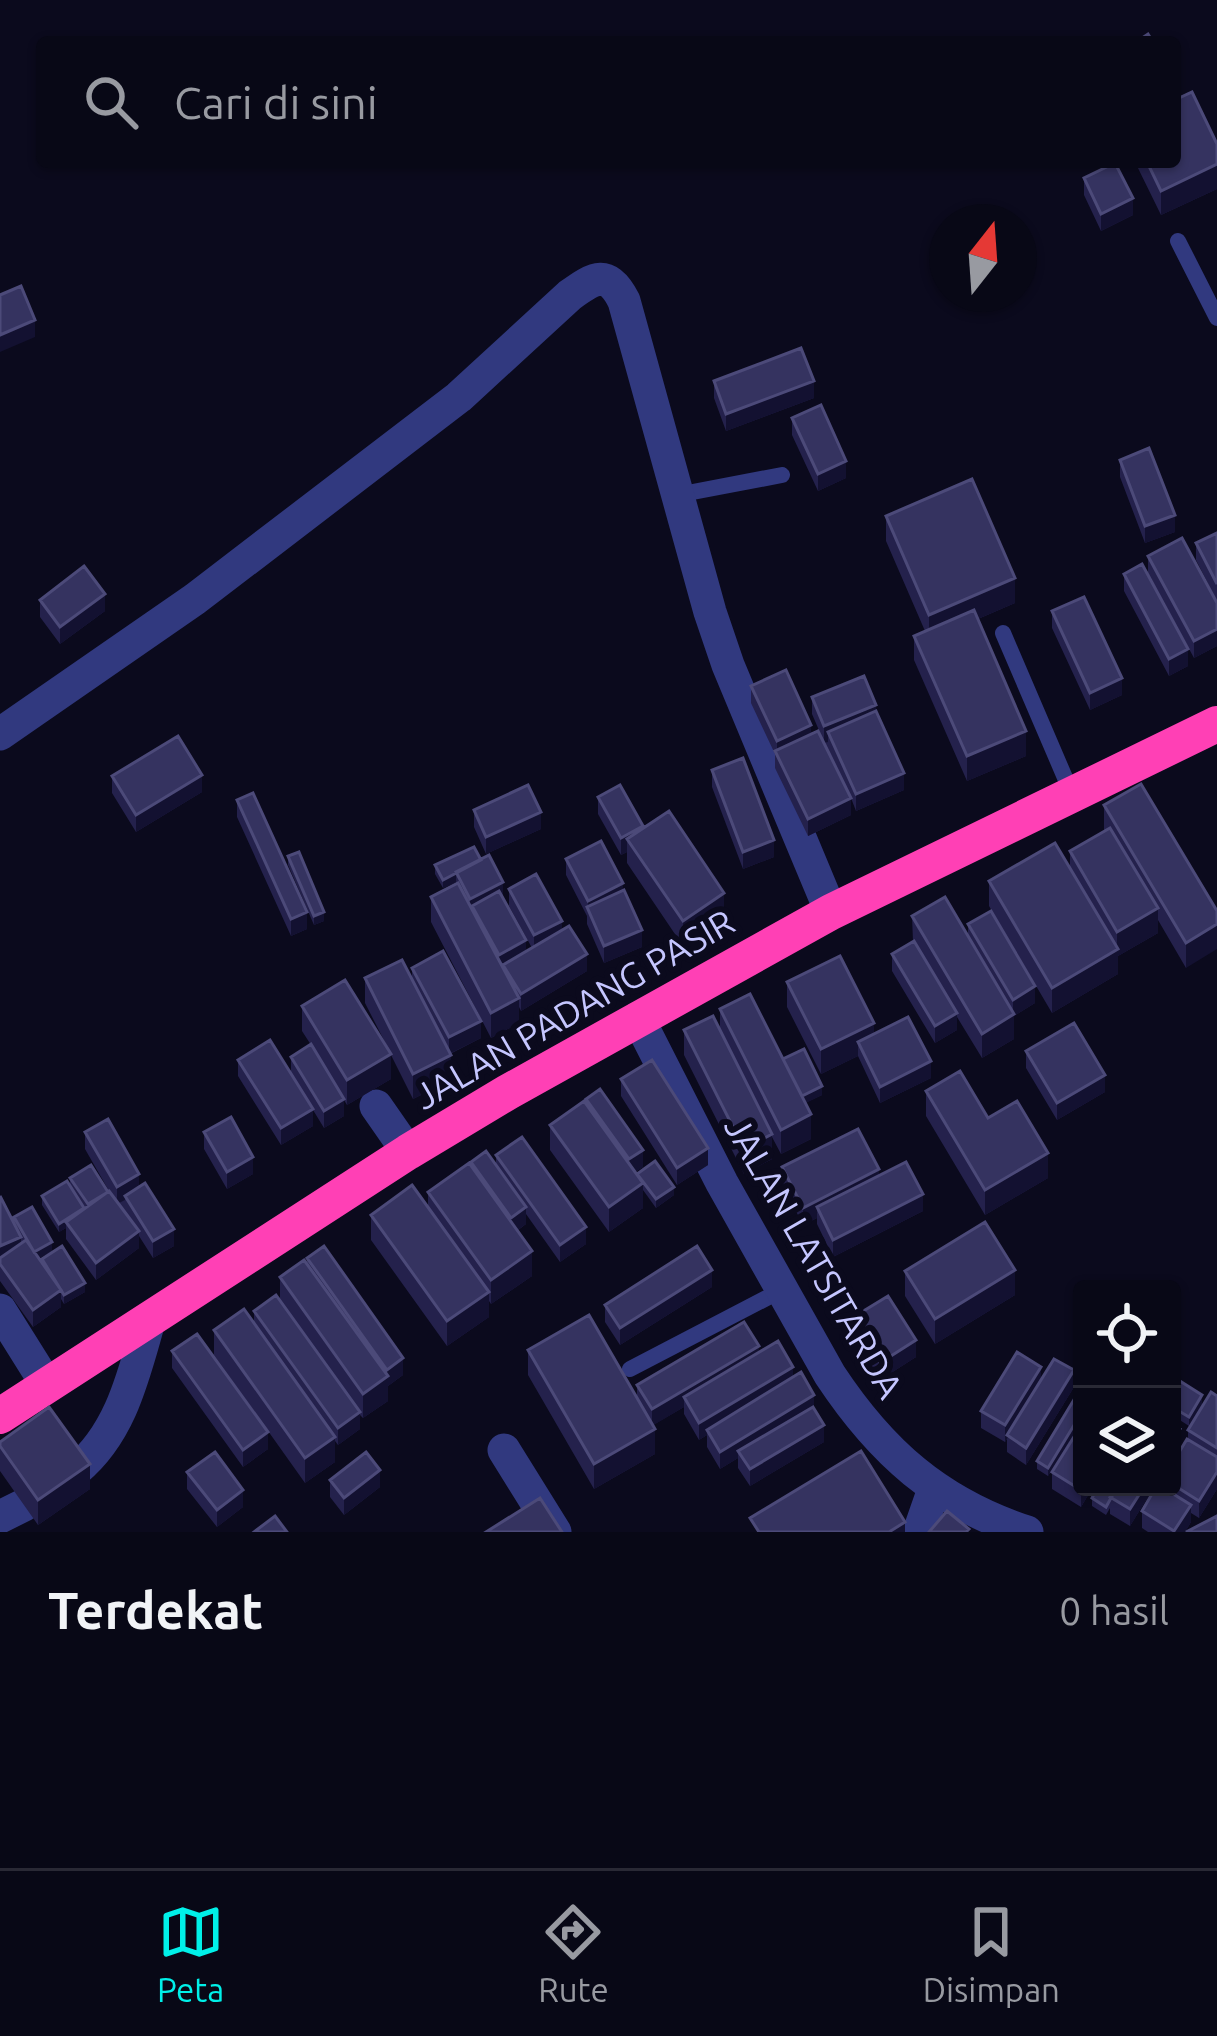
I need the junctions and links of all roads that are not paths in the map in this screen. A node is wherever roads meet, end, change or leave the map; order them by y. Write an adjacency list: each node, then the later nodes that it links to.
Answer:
1 (1178, 241): 2 (lane)
2 (1217, 318)
3 (782, 475): 4 (lane)
4 (677, 495): 7 (street); 9 (street)
5 (1003, 633): 8 (lane)
6 (1217, 724): 8 (highway, JALAN PADANG PASIR)
7 (0, 734)
8 (1072, 795): 9 (highway, JALAN PADANG PASIR)
9 (831, 912): 10 (highway, JALAN PADANG PASIR)
10 (638, 1018): 12 (highway, JALAN PADANG PASIR); 13 (street, JALAN LATSITARDA)
11 (376, 1106): 12 (street)
12 (408, 1152): 15 (highway, JALAN PADANG PASIR)
13 (782, 1290): 16 (lane); 21 (street, JALAN LATSITARDA)
14 (0, 1310): 17 (street)
15 (150, 1318): 17 (highway, JALAN PADANG PASIR); 20 (street)
16 (629, 1369)
17 (47, 1385): 18 (highway, JALAN PADANG PASIR)
18 (0, 1417)
19 (504, 1450): 22 (street)
20 (76, 1470)
21 (934, 1489): 23 (street); 24 (street, JALAN LATSITARDA)
22 (555, 1532)
23 (919, 1532)
24 (1027, 1532)

